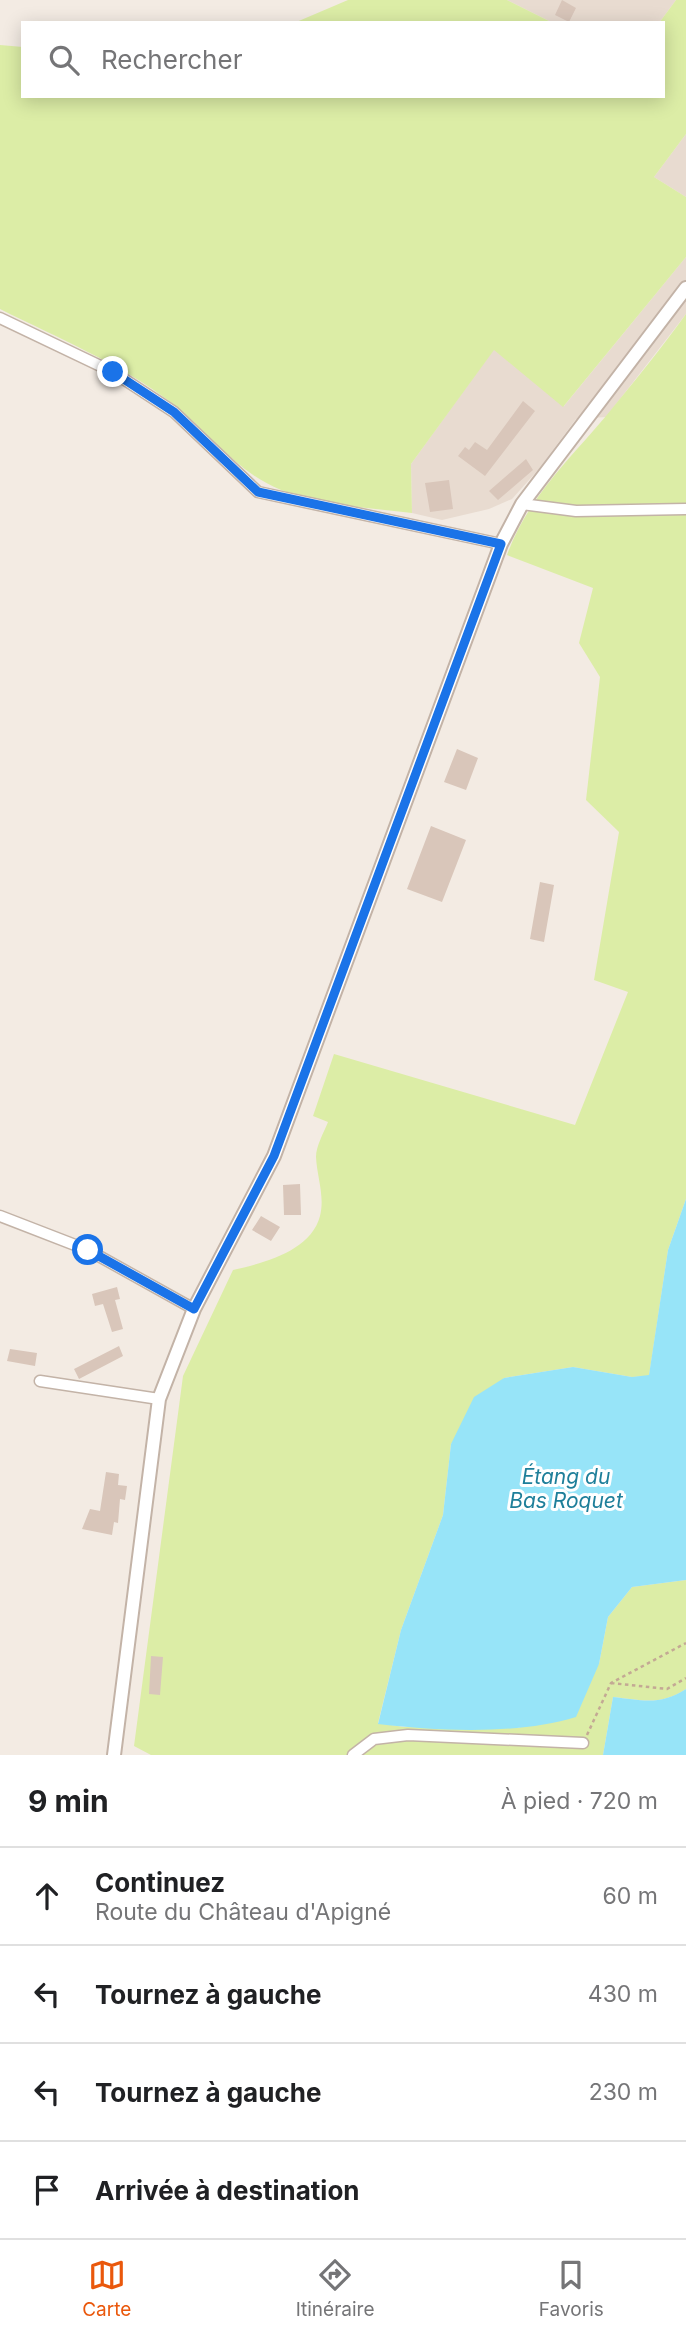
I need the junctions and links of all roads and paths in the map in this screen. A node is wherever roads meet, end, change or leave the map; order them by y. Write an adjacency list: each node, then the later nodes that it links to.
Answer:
1 (686, 288): 3 (street)
2 (0, 318): 5 (street)
3 (522, 504): 4 (street); 5 (street)
4 (686, 509)
5 (501, 544): 7 (street)
6 (0, 1216): 7 (street)
7 (194, 1309): 9 (street)
8 (40, 1381): 9 (street)
9 (159, 1399): 14 (street)
10 (686, 1643): 12 (path)
11 (686, 1678): 12 (path)
12 (611, 1683): 13 (path)
13 (583, 1743): 15 (street)
14 (114, 1755)
15 (353, 1755)

